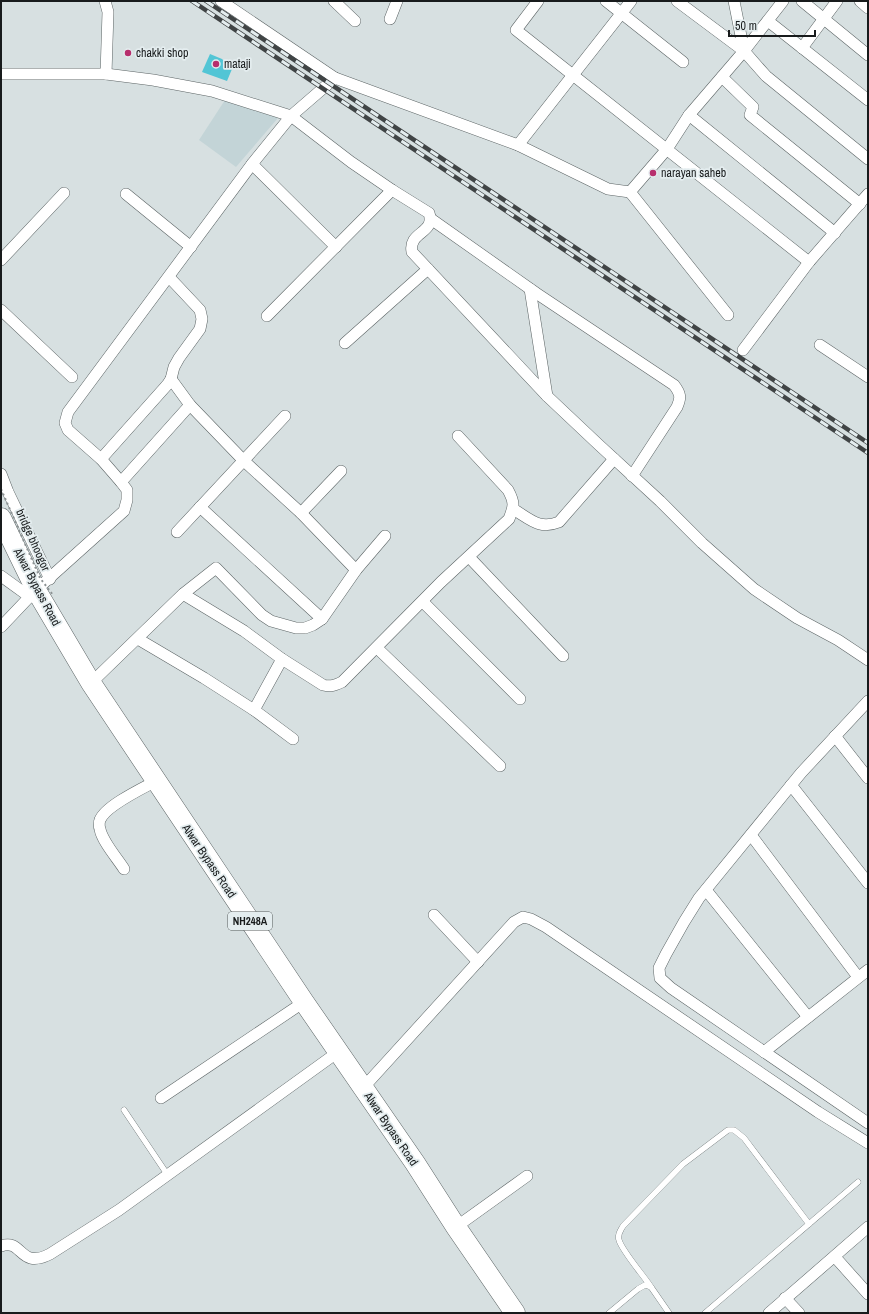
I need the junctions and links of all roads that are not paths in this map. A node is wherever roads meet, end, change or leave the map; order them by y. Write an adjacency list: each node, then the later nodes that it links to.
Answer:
1 (105, 1): 25 (street)
2 (221, 1): 27 (street)
3 (334, 1): 18 (street)
4 (397, 1): 16 (street)
5 (538, 1): 26 (street)
6 (606, 1): 15 (street)
7 (630, 1): 15 (street)
8 (677, 1): 21 (street)
9 (734, 1): 21 (street)
10 (783, 1): 19 (street)
11 (802, 1): 17 (street)
12 (838, 1): 17 (street)
13 (860, 1): 14 (street)
14 (868, 8)
15 (621, 13): 23 (street); 26 (street)
16 (390, 19)
17 (824, 19): 20 (street); 22 (street)
18 (355, 21)
19 (768, 21): 20 (street); 21 (street)
20 (802, 48): 29 (street)
21 (744, 51): 28 (street); 34 (street)
22 (868, 55)
23 (683, 62)
24 (1, 74): 25 (street)
25 (106, 74): 31 (street)
26 (573, 74): 32 (street); 33 (street)
27 (335, 78): 31 (street); 32 (street)
28 (722, 78): 30 (street); 41 (street)
29 (868, 100)
30 (689, 115): 33 (street); 43 (street)
31 (291, 116): 35 (street); 36 (street)
32 (518, 145): 37 (street)
33 (667, 149): 37 (street); 47 (street)
34 (868, 159)
35 (252, 164): 44 (street); 45 (street)
36 (392, 190): 42 (street); 45 (street)
37 (630, 192): 52 (street)
38 (64, 193): 46 (street)
39 (126, 194): 44 (street)
40 (868, 194): 41 (street)
41 (860, 204): 43 (street)
42 (431, 218): 48 (street); 50 (street)
43 (835, 233): 47 (street)
44 (191, 247): 49 (street)
45 (336, 247): 53 (street)
46 (1, 260)
47 (809, 262): 56 (street)
48 (428, 269): 54 (street); 60 (street)
49 (169, 277): 59 (street); 64 (street)
50 (530, 289): 60 (street); 69 (street)
51 (1, 310): 57 (street)
52 (728, 315)
53 (267, 316)
54 (345, 343)
55 (820, 345): 58 (street)
56 (743, 350)
57 (72, 377)
58 (868, 377)
59 (171, 378): 61 (street); 64 (street)
60 (548, 396): 65 (street)
61 (190, 405): 66 (street); 70 (street)
62 (285, 416): 66 (street)
63 (458, 436): 72 (street)
64 (101, 459): 70 (street)
65 (614, 459): 69 (street); 72 (street)
66 (244, 461): 71 (street); 73 (street)
67 (341, 471): 73 (street)
68 (1, 474): 82 (street)
69 (632, 476): 91 (street)
70 (121, 482): 82 (street)
71 (200, 507): 75 (street); 85 (street)
72 (513, 509): 79 (street)
73 (301, 513): 80 (street)
74 (1, 518): 78 (highway, Alwar Bypass Road / NH248A)
75 (177, 532)
76 (1, 536): 78 (street)
77 (385, 536): 80 (street)
78 (18, 552): 82 (highway, Alwar Bypass Road / NH248A)
79 (469, 557): 84 (street); 89 (street)
80 (356, 570): 85 (street)
81 (1, 576): 82 (street)
82 (42, 590): 86 (street); 92 (highway, Alwar Bypass Road / NH248A)
83 (183, 594): 85 (street); 87 (street); 90 (street)
84 (423, 602): 88 (street); 93 (street)
85 (322, 619)
86 (1, 627)
87 (138, 639): 92 (street); 95 (street)
88 (377, 648): 90 (street); 98 (street)
89 (563, 656)
90 (282, 659): 95 (street)
91 (868, 660)
92 (91, 683): 100 (highway, Alwar Bypass Road / NH248A)
93 (520, 699)
94 (868, 701): 96 (street)
95 (254, 710): 97 (street)
96 (835, 736): 99 (street); 101 (street)
97 (293, 739)
98 (500, 766)
99 (868, 778)
100 (156, 781): 103 (street); 110 (highway, Alwar Bypass Road / NH248A)
101 (791, 785): 102 (street); 104 (street)
102 (750, 835): 105 (street); 109 (street)
103 (124, 869)
104 (868, 883)
105 (706, 890): 111 (street); 113 (street)
106 (434, 916): 107 (street)
107 (478, 962): 114 (street); 118 (street)
108 (868, 970): 109 (street)
109 (858, 978): 111 (street)
110 (304, 1002): 112 (highway, Alwar Bypass Road / NH248A); 115 (street)
111 (808, 1017): 113 (street)
112 (338, 1052): 114 (highway, Alwar Bypass Road / NH248A); 119 (street)
113 (764, 1052): 117 (street)
114 (363, 1088): 123 (highway, Alwar Bypass Road / NH248A)
115 (161, 1098)
116 (124, 1110): 119 (lane)
117 (868, 1123)
118 (868, 1143)
119 (167, 1174): 125 (street)
120 (527, 1176): 123 (street)
121 (858, 1182): 122 (lane)
122 (809, 1224): 127 (lane); 133 (lane)
123 (456, 1227): 130 (highway, Alwar Bypass Road / NH248A)
124 (868, 1227): 126 (street)
125 (1, 1246)
126 (835, 1257): 128 (street); 129 (street)
127 (652, 1287): 131 (lane); 132 (lane)
128 (868, 1294)
129 (785, 1298): 134 (street); 135 (street)
130 (515, 1313)
131 (609, 1313)
132 (668, 1313)
133 (705, 1313)
134 (768, 1313)
135 (799, 1313)

